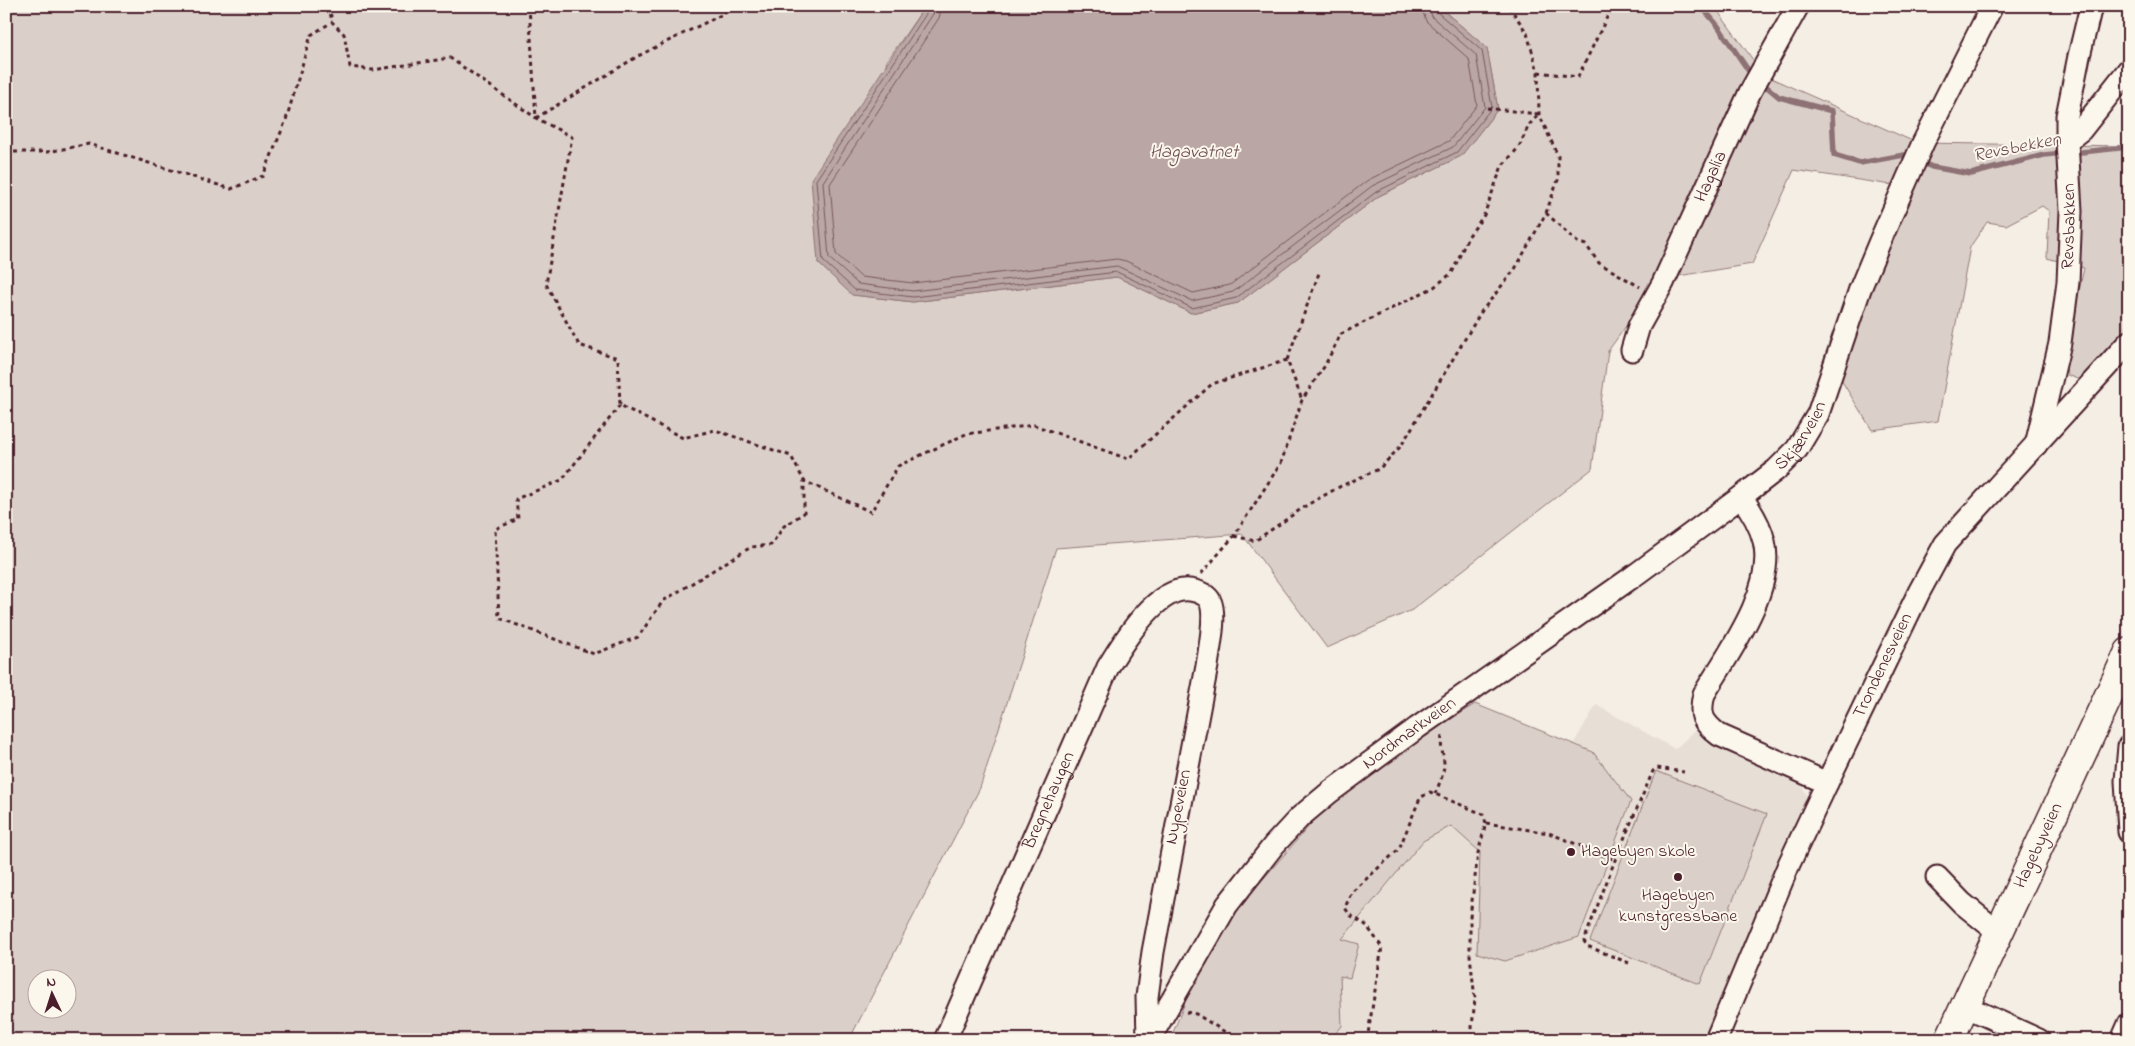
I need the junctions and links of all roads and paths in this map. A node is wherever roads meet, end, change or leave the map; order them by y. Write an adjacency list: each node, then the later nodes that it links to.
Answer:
1 (329, 6): 9 (path)
2 (529, 6): 14 (path)
3 (739, 6): 14 (path)
4 (1509, 6): 11 (path)
5 (1615, 6): 11 (path)
6 (1798, 6): 19 (street, Hagalia)
7 (1992, 6): 27 (street, Skjærveien)
8 (2091, 6): 15 (street, Revsbakken)
9 (332, 22): 14 (path); 16 (path)
10 (2129, 68): 15 (street)
11 (1538, 72): 13 (path)
12 (1487, 108): 13 (path)
13 (1539, 114): 17 (path); 23 (path)
14 (536, 118): 24 (path)
15 (2066, 141): 25 (street, Revsbakken)
16 (6, 152)
17 (1546, 213): 19 (path); 28 (path)
18 (1319, 273): 22 (path)
19 (1655, 296): 21 (street, Hagalia)
20 (2129, 342): 25 (street, Trondenesveien)
21 (1632, 350)
22 (1288, 360): 23 (path); 26 (path)
23 (1302, 400): 28 (path)
24 (620, 405): 26 (path); 26 (path)
25 (2036, 445): 34 (street, Trondenesveien)
26 (804, 481)
27 (1742, 497): 31 (street, Nordmarkveien); 34 (street)
28 (1234, 536): 29 (path)
29 (1187, 589): 45 (street, Bregnehaugen); 46 (street, Nypeveien)
30 (2128, 657): 40 (main road, Hagebyveien)
31 (1436, 714): 35 (path); 43 (street, Nordmarkveien)
32 (2129, 746): 37 (street)
33 (1684, 772): 38 (path)
34 (1827, 784): 50 (street, Trondenesveien)
35 (1434, 794): 36 (path); 48 (path)
36 (1486, 823): 38 (path); 49 (path)
37 (2129, 832)
38 (1615, 860): 41 (path)
39 (1937, 877): 40 (street)
40 (1999, 933): 42 (main road, Hagebyveien)
41 (1629, 963)
42 (1965, 1006): 51 (main road, Hagebyveien); 52 (street)
43 (1168, 1009): 46 (street, Nordmarkveien); 47 (path)
44 (2129, 1024): 53 (street)
45 (946, 1040)
46 (1148, 1040)
47 (1238, 1040)
48 (1367, 1040)
49 (1473, 1040)
50 (1716, 1040)
51 (1949, 1040)
52 (2039, 1040)
53 (2122, 1040)

